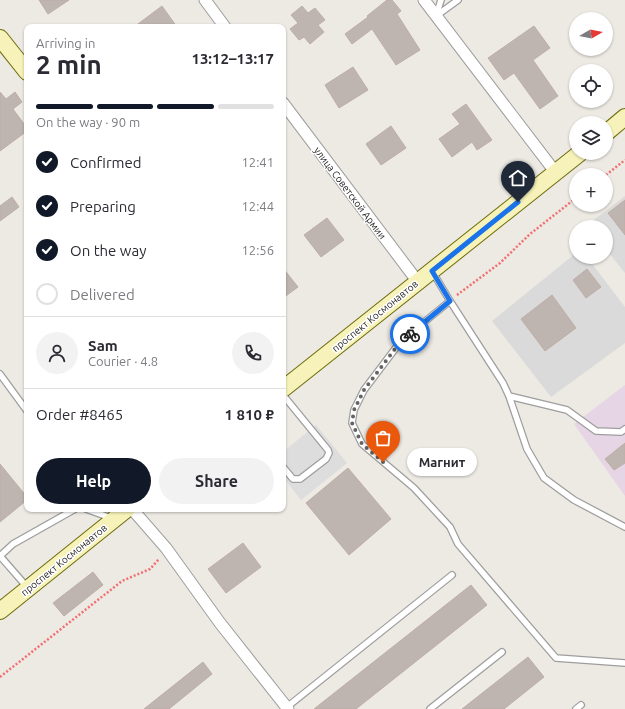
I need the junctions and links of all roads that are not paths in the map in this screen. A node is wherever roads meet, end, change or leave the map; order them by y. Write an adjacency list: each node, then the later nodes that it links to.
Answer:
1 (205, 0): 6 (street)
2 (424, 0): 5 (street)
3 (441, 0): 5 (lane)
4 (458, 0): 5 (lane)
5 (436, 16): 13 (street)
6 (223, 24)
7 (0, 38): 8 (main road)
8 (24, 68)
9 (286, 108): 15 (street, улица Советской Армии)
10 (625, 118): 11 (main road)
11 (613, 127)
12 (571, 160): 13 (main road, проспект Космонавтов)
13 (556, 172): 14 (main road, проспект Космонавтов)
14 (432, 271): 15 (main road, проспект Космонавтов); 16 (lane)
15 (418, 282): 18 (main road, проспект Космонавтов)
16 (450, 301): 19 (lane); 34 (lane)
17 (0, 374): 21 (lane)
18 (286, 387)
19 (509, 396): 22 (lane); 28 (lane)
20 (286, 399): 23 (lane)
21 (24, 407)
22 (625, 429)
23 (286, 471)
24 (70, 512): 29 (lane)
25 (107, 512): 27 (lane)
26 (135, 512): 36 (street)
27 (121, 514): 31 (main road, проспект Космонавтов)
28 (625, 527)
29 (0, 556): 31 (lane)
30 (452, 575): 36 (lane)
31 (28, 589): 32 (main road, проспект Космонавтов)
32 (0, 611)
33 (502, 652): 37 (lane)
34 (625, 663)
35 (581, 705): 38 (lane)
36 (287, 708)
37 (430, 709)
38 (576, 709)

